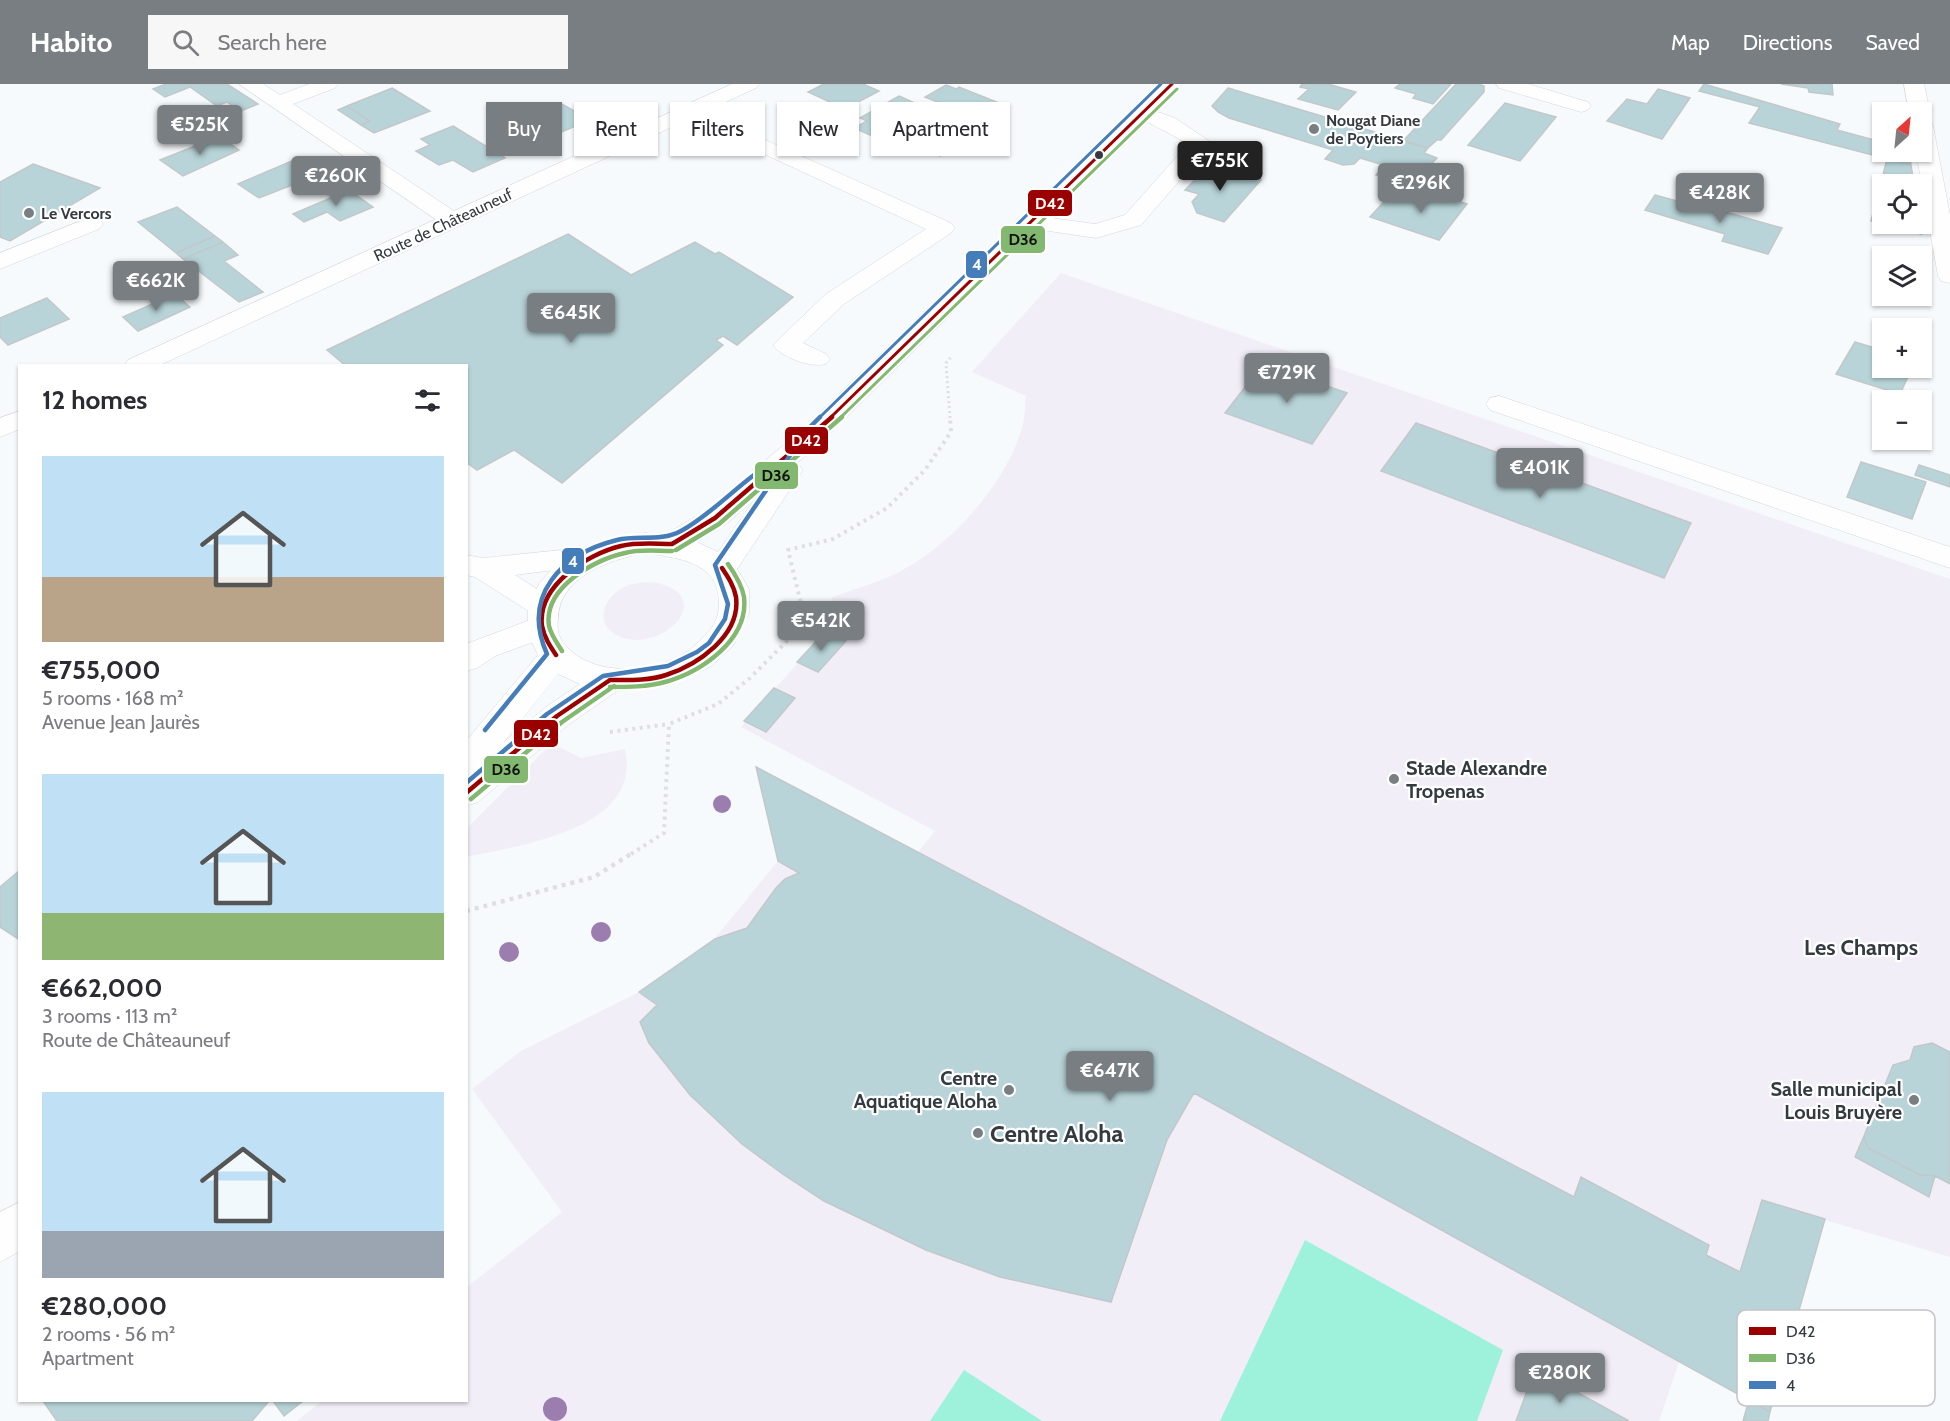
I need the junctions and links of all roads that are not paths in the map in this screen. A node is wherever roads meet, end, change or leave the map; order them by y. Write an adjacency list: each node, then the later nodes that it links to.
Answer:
1 (249, 84): 9 (main road)
2 (328, 84): 9 (main road)
3 (749, 84): 7 (main road, Route de Châteauneuf)
4 (1172, 84): 11 (main road)
5 (1506, 84): 10 (main road)
6 (1914, 84): 8 (main road)
7 (710, 102)
8 (1917, 102)
9 (278, 103): 16 (main road)
10 (1581, 106)
11 (1143, 113): 17 (main road); 17 (main road)
12 (670, 121): 16 (main road, Route de Châteauneuf)
13 (765, 147): 21 (main road)
14 (1932, 153): 15 (main road)
15 (1940, 174): 20 (main road)
16 (452, 220): 22 (main road, Route de Châteauneuf)
17 (1030, 222): 26 (main road)
18 (91, 224): 19 (main road)
19 (0, 262)
20 (1950, 276)
21 (817, 359)
22 (145, 364)
23 (1499, 404): 29 (main road)
24 (18, 420): 25 (main road)
25 (0, 428)
26 (814, 434): 27 (main road); 31 (main road)
27 (672, 544): 28 (main road); 31 (main road)
28 (591, 557): 30 (main road); 32 (main road)
29 (1950, 558)
30 (475, 566): 32 (main road)
31 (722, 568): 34 (main road)
32 (547, 630): 33 (main road); 34 (main road); 35 (main road)
33 (468, 659)
34 (609, 680): 36 (main road)
35 (468, 762)
36 (468, 791)
37 (18, 1224): 38 (main road)
38 (0, 1241)

